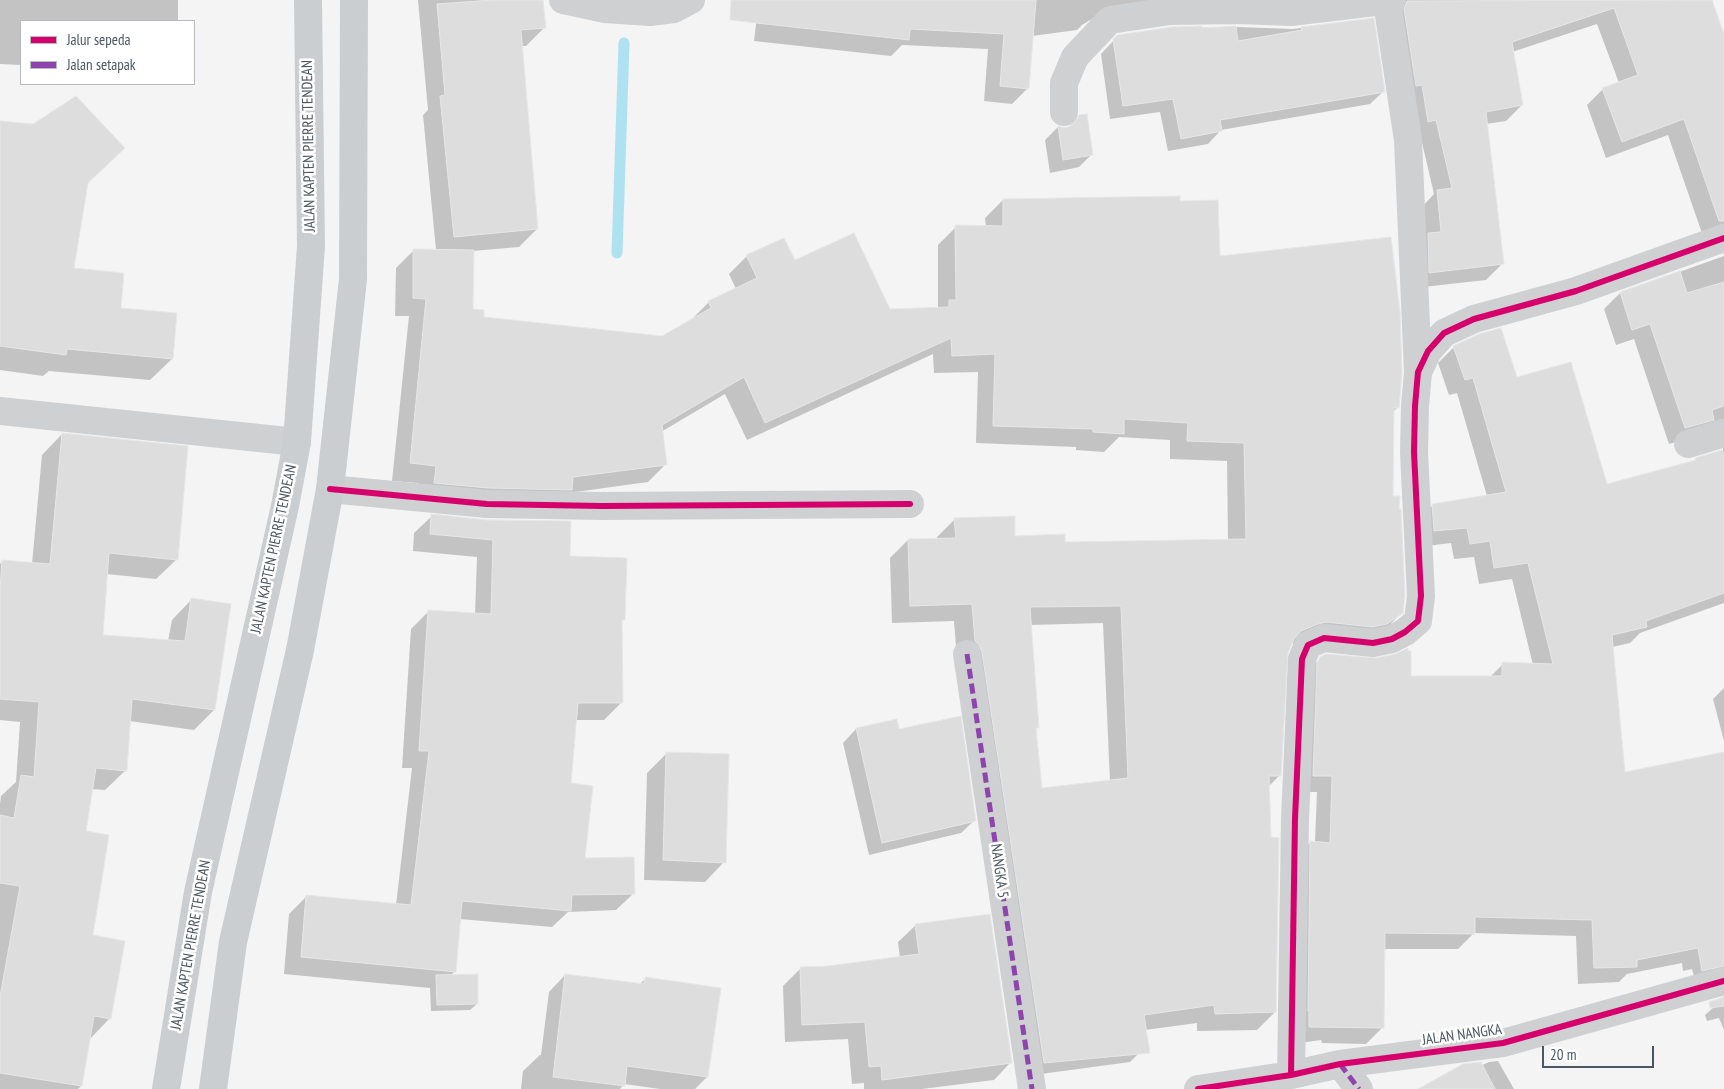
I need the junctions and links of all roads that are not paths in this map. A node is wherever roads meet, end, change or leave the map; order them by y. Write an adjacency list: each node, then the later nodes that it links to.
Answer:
1 (308, 0): 11 (main road, JALAN KAPTEN PIERRE TENDEAN)
2 (354, 0): 13 (main road)
3 (563, 0): 4 (street)
4 (690, 0)
5 (1389, 1): 6 (street); 8 (street)
6 (1064, 112)
7 (1724, 238): 8 (street)
8 (1418, 372): 18 (street)
9 (0, 411): 11 (street)
10 (1724, 433): 12 (street)
11 (297, 442): 19 (main road, JALAN KAPTEN PIERRE TENDEAN)
12 (1688, 444)
13 (330, 489): 14 (street); 20 (main road)
14 (910, 504)
15 (967, 654): 21 (street, NANGKA 5)
16 (1724, 981): 17 (street, JALAN NANGKA)
17 (1340, 1064): 18 (street, JALAN NANGKA); 23 (street)
18 (1291, 1075): 22 (street, JALAN NANGKA)
19 (166, 1089)
20 (213, 1089)
21 (1032, 1089)
22 (1198, 1089)
23 (1359, 1089)

